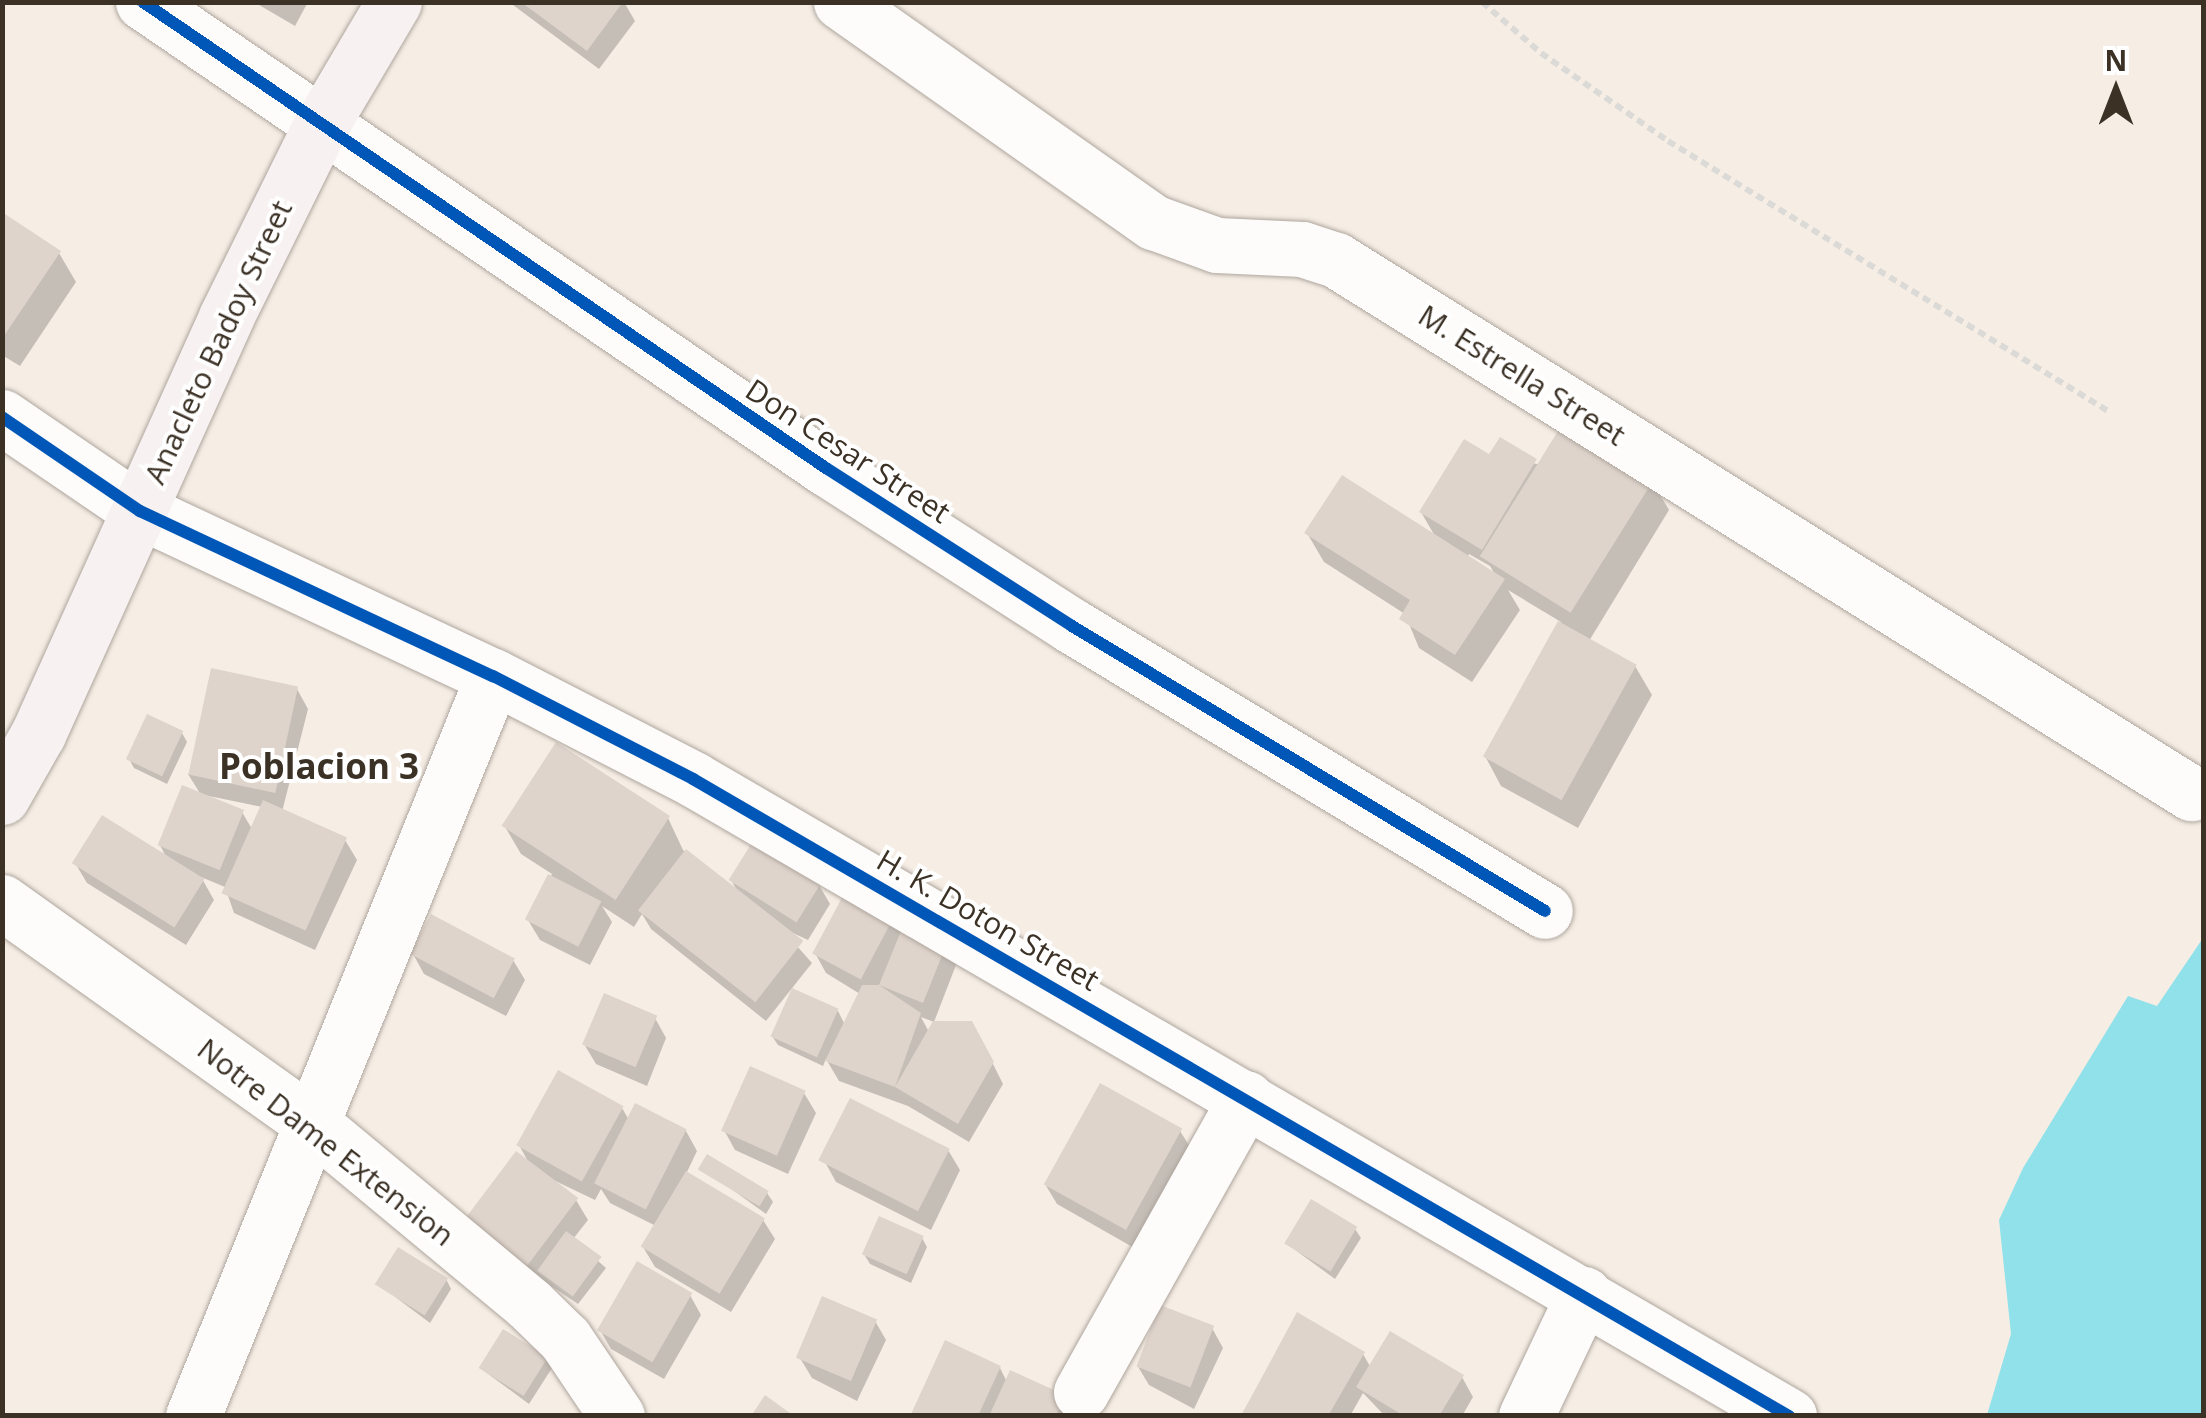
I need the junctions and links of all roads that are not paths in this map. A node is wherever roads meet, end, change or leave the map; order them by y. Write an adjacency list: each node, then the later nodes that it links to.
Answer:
1 (143, 2): 4 (street, Don Cesar Street)
2 (394, 2): 4 (main road, Anacleto Badoy Street)
3 (841, 2): 8 (street, M. Estrella Street)
4 (320, 127): 6 (main road, Anacleto Badoy Street); 11 (street, Don Cesar Street)
5 (2, 416): 6 (street, H. K. Doton Street)
6 (140, 511): 7 (street, H. K. Doton Street); 9 (main road, Anacleto Badoy Street)
7 (493, 676): 12 (street, H. K. Doton Street); 13 (street)
8 (2192, 793)
9 (2, 797)
10 (2, 902): 13 (street, Notre Dame Extension)
11 (1545, 911)
12 (1246, 1098): 14 (street, H. K. Doton Street); 15 (street)
13 (310, 1122): 16 (street); 17 (street, Notre Dame Extension)
14 (1584, 1294): 18 (street); 19 (street, H. K. Doton Street)
15 (1081, 1392)
16 (193, 1416)
17 (618, 1416)
18 (1526, 1416)
19 (1789, 1416)

